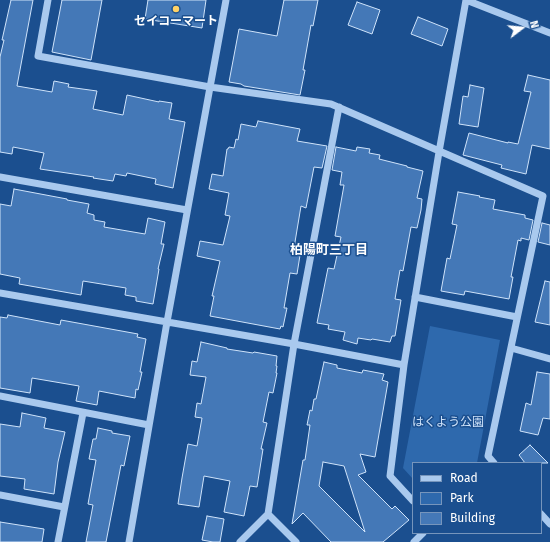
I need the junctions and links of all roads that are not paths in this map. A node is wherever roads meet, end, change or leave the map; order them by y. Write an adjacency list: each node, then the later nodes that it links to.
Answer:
1 (48, 0): 5 (street)
2 (226, 0): 5 (street)
3 (466, 0): 4 (street); 7 (street)
4 (550, 33)
5 (210, 87): 6 (street); 9 (street)
6 (339, 107): 7 (street); 14 (street)
7 (439, 152): 11 (street); 12 (street)
8 (0, 177): 9 (street)
9 (187, 210): 13 (street)
10 (0, 293): 13 (street)
11 (415, 297): 12 (street); 17 (street)
12 (518, 317): 15 (street)
13 (167, 322): 14 (street); 20 (street)
14 (294, 344): 17 (street); 25 (street)
15 (511, 348): 16 (street); 21 (street)
16 (550, 359)
17 (404, 366): 23 (street)
18 (0, 396): 19 (street)
19 (83, 413): 20 (street); 24 (street)
20 (149, 425): 30 (street)
21 (493, 462)
22 (0, 495): 24 (street)
23 (412, 501)
24 (64, 507): 29 (street)
25 (268, 514): 31 (street); 32 (street)
26 (542, 515): 27 (street)
27 (550, 524)
28 (422, 534): 33 (street)
29 (58, 542)
30 (129, 542)
31 (240, 542)
32 (296, 542)
33 (414, 542)

